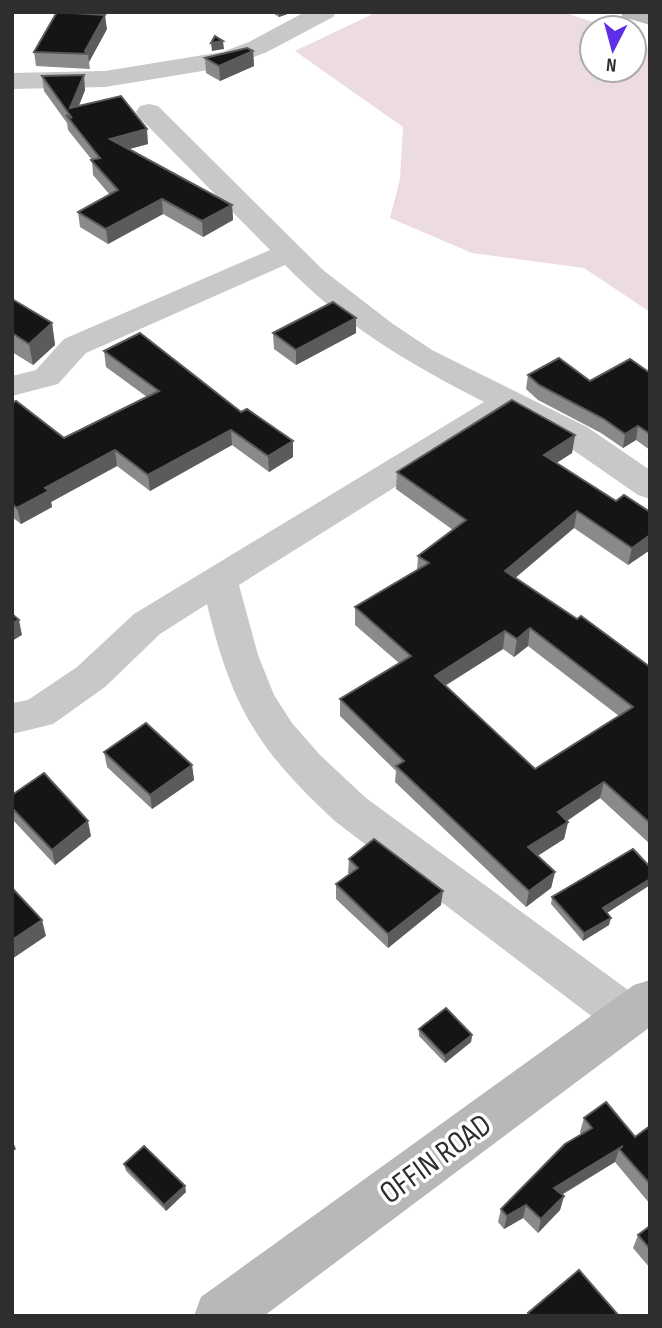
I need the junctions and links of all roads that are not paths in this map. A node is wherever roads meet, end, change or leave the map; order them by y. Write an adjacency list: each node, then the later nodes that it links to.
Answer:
1 (324, 12): 4 (street)
2 (632, 12): 3 (street)
3 (650, 19)
4 (12, 80)
5 (149, 112): 6 (street)
6 (288, 253): 7 (street); 8 (street)
7 (12, 386)
8 (508, 401): 9 (street); 10 (street)
9 (650, 487)
10 (219, 579): 11 (street); 12 (street)
11 (12, 719)
12 (638, 1008): 13 (street, OFFIN ROAD)
13 (220, 1316)

